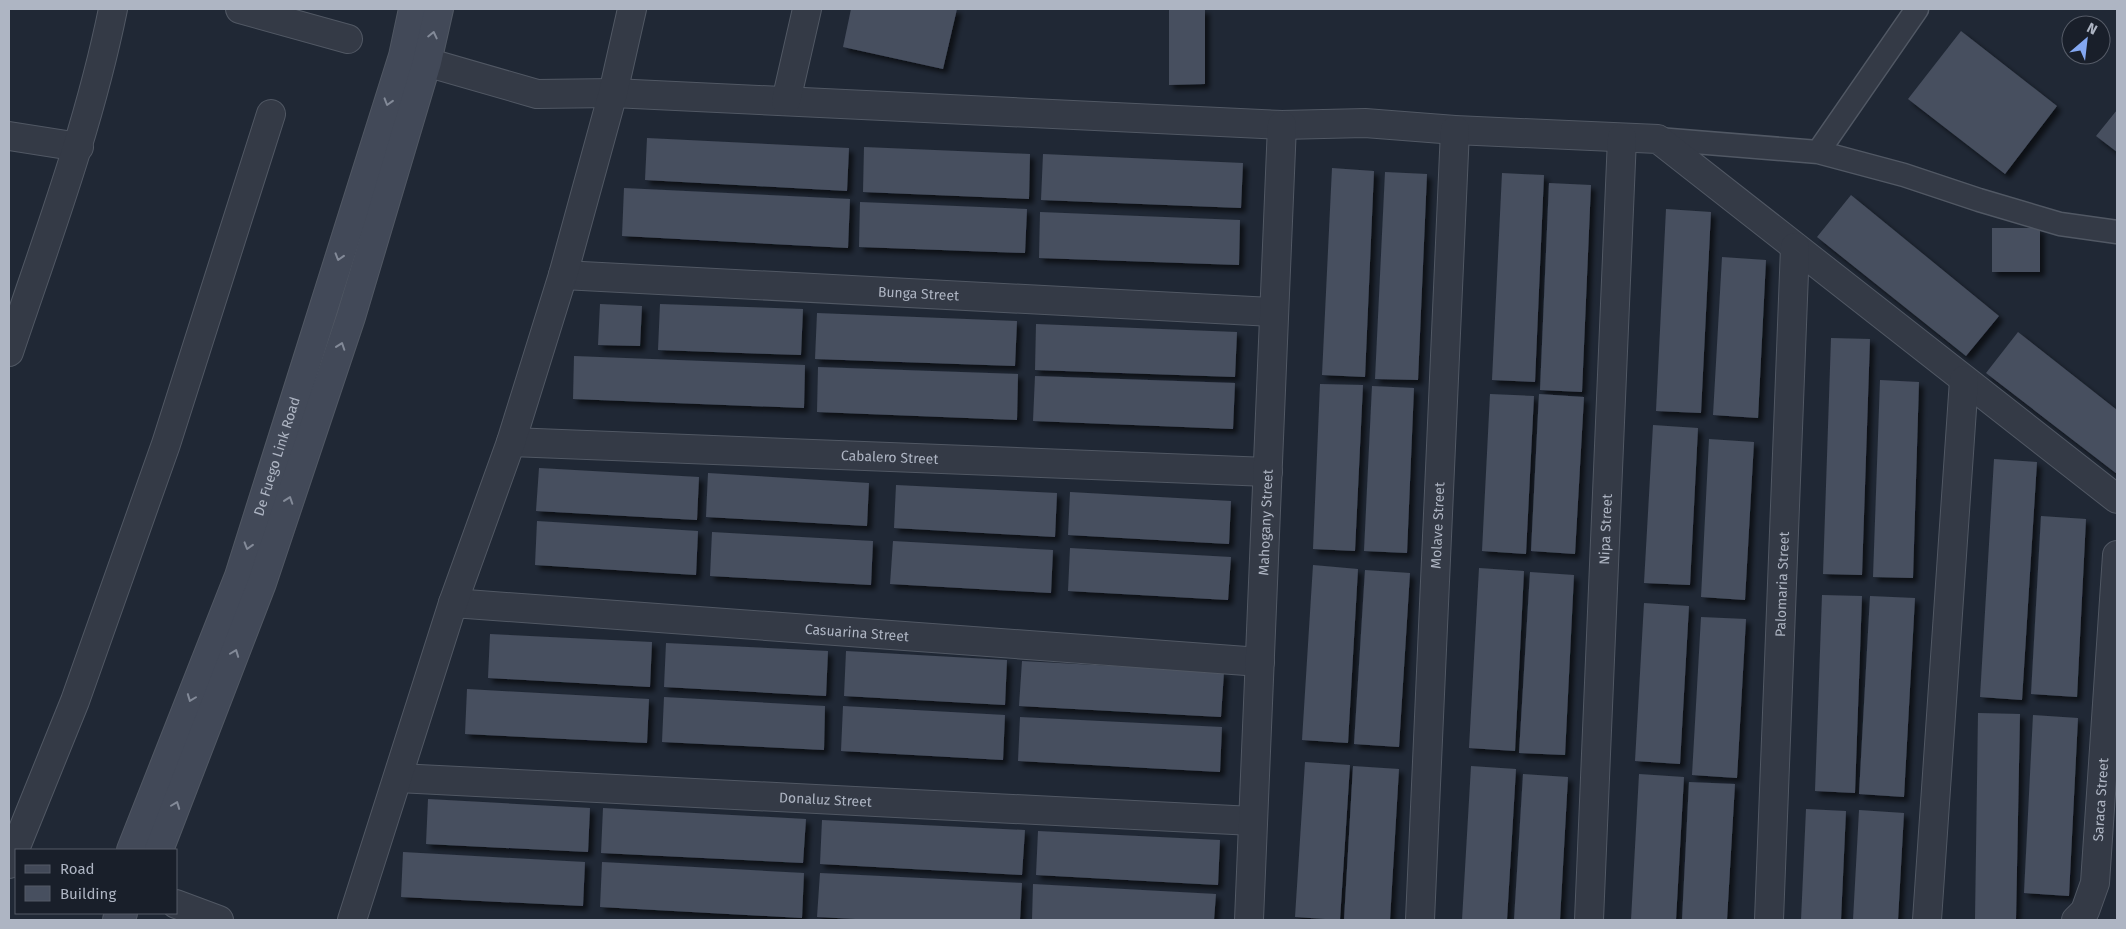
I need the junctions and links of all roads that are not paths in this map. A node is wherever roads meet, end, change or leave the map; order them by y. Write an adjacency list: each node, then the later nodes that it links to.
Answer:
1 (113, 9): 19 (street)
2 (240, 9): 8 (street)
3 (413, 9): 10 (street)
4 (439, 9): 10 (street, one-way to 4)
5 (632, 9): 11 (street)
6 (807, 9): 12 (street)
7 (1918, 9): 20 (lane)
8 (297, 16): 9 (street)
9 (348, 38)
10 (415, 59): 11 (street); 37 (street, De Fuego Link Road, one-way to 37); 38 (street, De Fuego Link Road, one-way to 10)
11 (613, 93): 12 (street); 23 (street)
12 (786, 101): 14 (street)
13 (271, 114): 36 (street)
14 (1282, 125): 15 (street); 24 (street, Mahogany Street)
15 (1455, 130): 17 (street); 44 (street, Molave Street)
16 (9, 136): 19 (street)
17 (1622, 138): 18 (street); 45 (street, Nipa Street)
18 (1658, 139): 20 (lane); 22 (street)
19 (79, 147): 25 (street)
20 (1818, 152): 21 (lane)
21 (2117, 232)
22 (1795, 247): 26 (street); 46 (street, Palomaria Street)
23 (563, 275): 24 (street, Bunga Street); 27 (street)
24 (1274, 312): 28 (street, Mahogany Street)
25 (9, 352)
26 (1964, 380): 29 (street); 47 (street)
27 (511, 442): 28 (street, Cabalero Street); 31 (street)
28 (1268, 472): 32 (street, Mahogany Street)
29 (2117, 499)
30 (2117, 555): 48 (street, Saraca Street)
31 (453, 603): 32 (street, Casuarina Street); 33 (street)
32 (1260, 662): 34 (street, Mahogany Street)
33 (398, 778): 34 (street, Donaluz Street); 42 (street)
34 (1253, 821): 43 (street, Mahogany Street)
35 (15, 849): 39 (street)
36 (15, 849)
37 (130, 849)
38 (159, 849)
39 (9, 864)
40 (178, 905): 41 (street)
41 (219, 920)
42 (352, 920)
43 (1249, 920)
44 (1420, 920)
45 (1590, 920)
46 (1769, 920)
47 (1927, 920)
48 (2076, 920)

